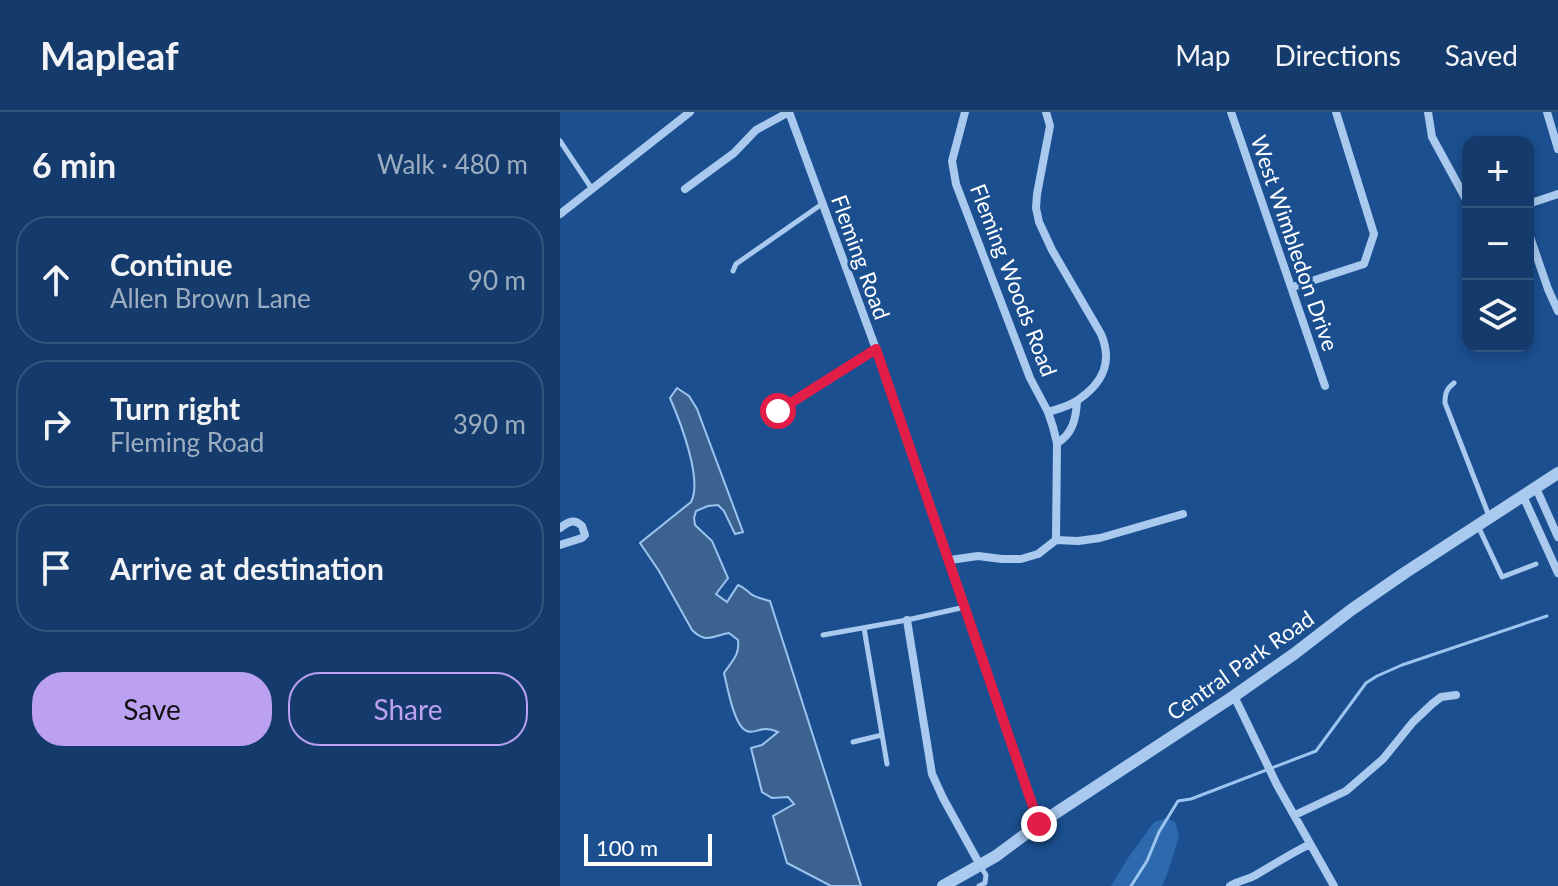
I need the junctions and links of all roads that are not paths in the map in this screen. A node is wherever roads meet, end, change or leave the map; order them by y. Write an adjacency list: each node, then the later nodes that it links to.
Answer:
1 (690, 112): 11 (street)
2 (789, 112): 12 (street); 16 (street, Fleming Road)
3 (965, 112): 27 (street, Fleming Woods Road)
4 (1046, 112): 25 (street, Fleming Woods Road)
5 (1231, 112): 20 (street, West Wimbledon Drive)
6 (1336, 112): 20 (street)
7 (1428, 112): 13 (street)
8 (1547, 112): 10 (street)
9 (560, 141): 11 (lane)
10 (1558, 149)
11 (592, 189): 17 (street)
12 (685, 189)
13 (1462, 192)
14 (1558, 194): 15 (street)
15 (1534, 202)
16 (822, 203): 19 (lane); 22 (street, Fleming Road)
17 (560, 214)
18 (1534, 248): 21 (street)
19 (733, 271)
20 (1293, 287): 24 (street, West Wimbledon Drive)
21 (1558, 311)
22 (876, 349): 26 (street); 39 (street, Fleming Road)
23 (1454, 383): 33 (lane)
24 (1325, 386)
25 (1077, 401): 27 (street, Fleming Woods Road); 28 (street)
26 (778, 411)
27 (1048, 412): 28 (street, Fleming Woods Road)
28 (1057, 443): 37 (street, Fleming Woods Road)
29 (1558, 473): 30 (street, Central Park Road)
30 (1536, 488): 31 (street, Central Park Road); 36 (street)
31 (1523, 496): 33 (street, Central Park Road); 40 (street)
32 (1183, 514): 37 (street)
33 (1489, 517): 34 (street, Central Park Road)
34 (1477, 525): 41 (lane); 48 (street, Central Park Road)
35 (560, 528): 38 (street)
36 (1558, 537)
37 (1056, 540): 39 (street)
38 (560, 545)
39 (950, 560): 43 (street, Fleming Road)
40 (1556, 560): 42 (street)
41 (1536, 564)
42 (1558, 573)
43 (965, 607): 44 (lane); 53 (street, Fleming Road)
44 (907, 620): 45 (lane); 55 (street)
45 (864, 628): 46 (lane); 49 (lane)
46 (823, 635)
47 (1456, 695): 52 (street)
48 (1234, 696): 52 (street); 53 (street, Central Park Road)
49 (882, 735): 50 (lane); 51 (lane)
50 (853, 742)
51 (887, 764)
52 (1295, 815): 54 (street)
53 (1039, 824): 55 (street, Central Park Road)
54 (1310, 844): 58 (street); 59 (street)
55 (980, 865): 56 (street, Central Park Road); 57 (lane)
56 (952, 884)
57 (979, 886)
58 (1230, 886)
59 (1334, 886)

